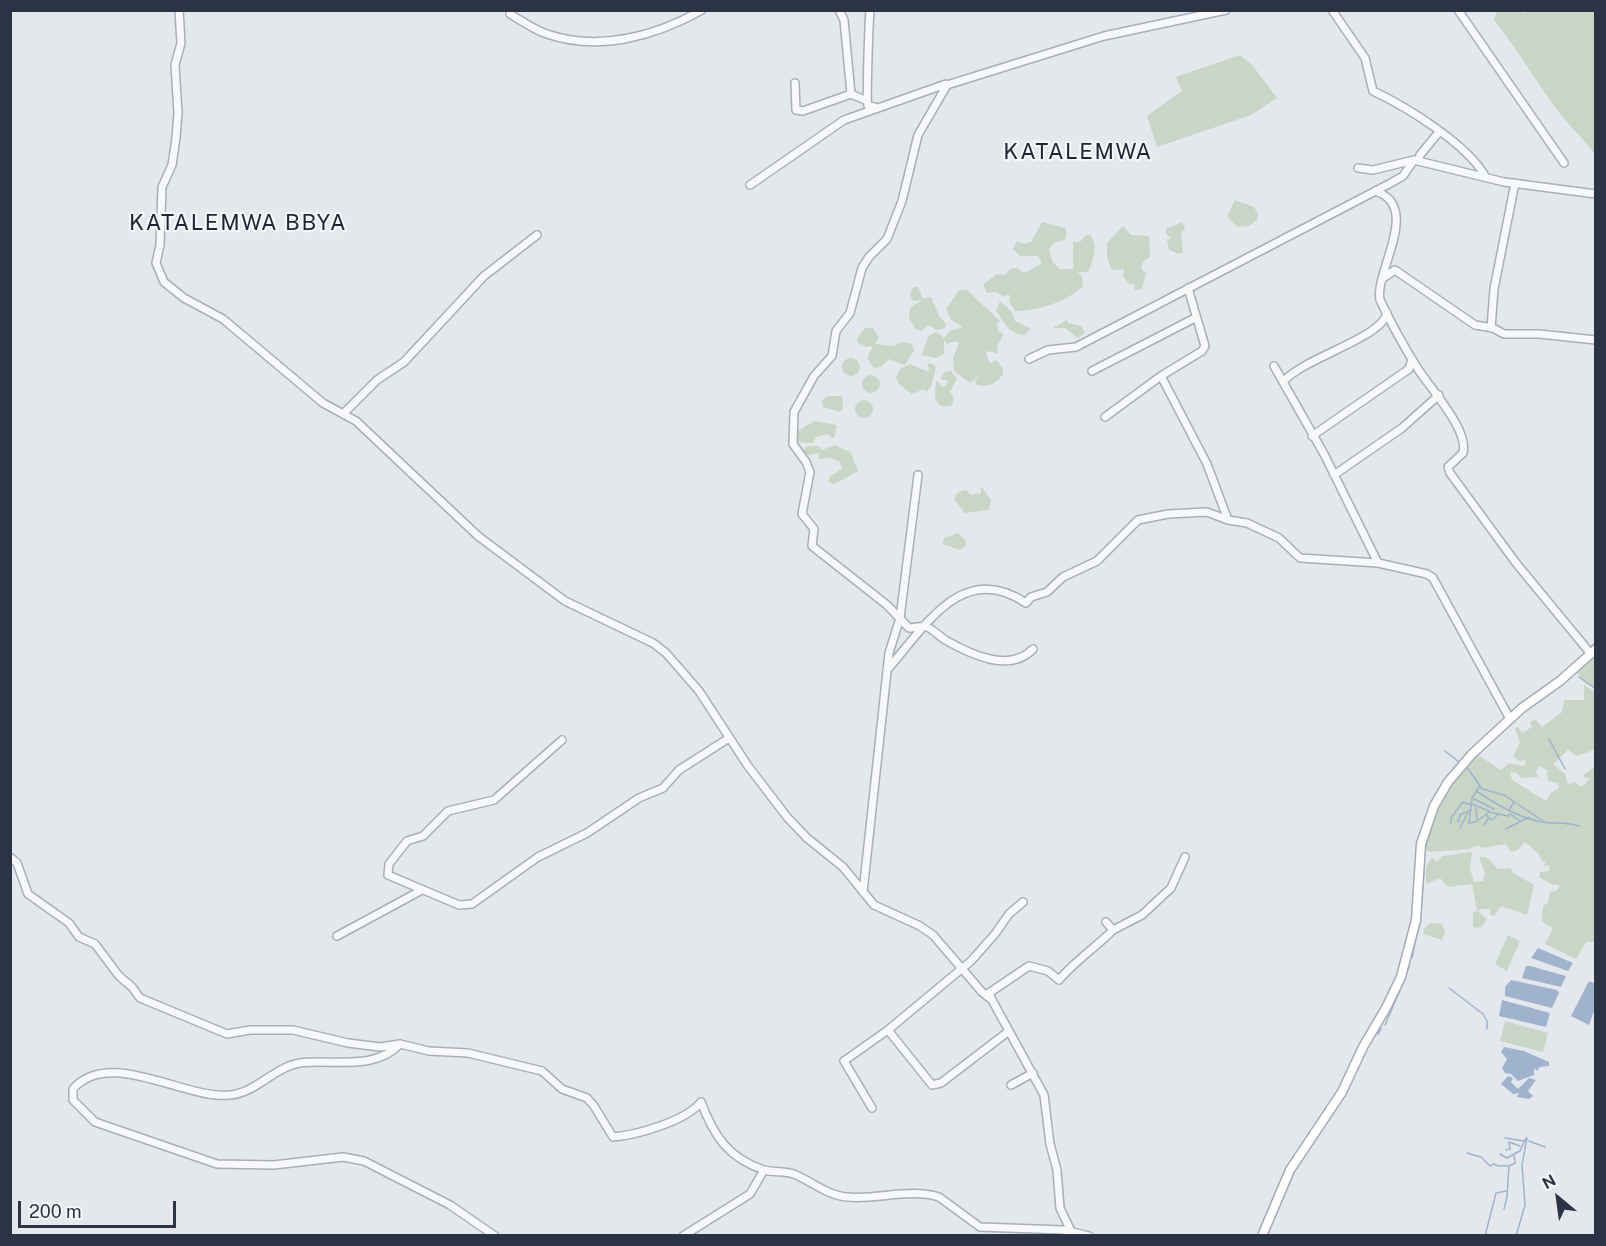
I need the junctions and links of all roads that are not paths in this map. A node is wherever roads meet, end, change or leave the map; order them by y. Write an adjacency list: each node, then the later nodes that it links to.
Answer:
1 (179, 10): 41 (street)
2 (702, 10): 8 (street)
3 (839, 10): 11 (street)
4 (870, 10): 12 (street)
5 (1226, 10): 9 (street)
6 (1332, 10): 14 (street)
7 (1458, 10): 16 (street)
8 (510, 14)
9 (954, 81): 13 (street); 48 (street)
10 (795, 83): 11 (street)
11 (851, 94): 12 (street)
12 (865, 100): 13 (street)
13 (878, 107): 20 (street)
14 (1439, 132): 15 (street); 18 (street)
15 (1416, 160): 17 (street); 18 (street); 21 (street)
16 (1564, 163)
17 (1358, 168)
18 (1485, 176): 19 (street)
19 (1515, 183): 23 (street); 30 (street)
20 (750, 184)
21 (1387, 185): 22 (street); 24 (street)
22 (1375, 191): 24 (street); 27 (street)
23 (1596, 194)
24 (1385, 195): 26 (street)
25 (537, 235): 41 (street)
26 (1382, 278): 29 (street); 30 (street)
27 (1188, 288): 28 (street); 32 (street)
28 (1195, 318): 37 (street); 38 (street)
29 (1388, 323): 33 (street); 39 (street)
30 (1491, 328): 31 (street)
31 (1596, 340)
32 (1029, 359)
33 (1412, 359): 35 (street); 36 (street)
34 (1274, 366): 39 (street)
35 (1409, 369): 36 (street); 43 (street)
36 (1419, 370): 40 (street)
37 (1092, 371)
38 (1161, 376): 42 (street); 46 (street)
39 (1282, 382): 43 (street)
40 (1440, 395): 45 (street); 51 (street)
41 (343, 414): 54 (street)
42 (1105, 417)
43 (1312, 436): 45 (street)
44 (918, 475): 48 (street)
45 (1334, 475): 47 (street)
46 (1228, 520): 47 (street); 49 (street)
47 (1378, 563): 53 (street)
48 (900, 618): 49 (street); 52 (street)
49 (926, 626): 50 (street); 52 (street)
50 (1034, 649)
51 (1593, 651): 53 (main road)
52 (887, 670): 59 (street)
53 (1510, 719): 77 (main road)
54 (729, 738): 58 (street); 59 (street)
55 (562, 740): 58 (street)
56 (1185, 856): 62 (street)
57 (10, 857): 68 (street)
58 (422, 890): 63 (street)
59 (863, 895): 64 (street)
60 (1023, 902): 64 (street)
61 (1106, 922): 62 (street)
62 (1113, 930): 65 (street)
63 (337, 936)
64 (963, 968): 65 (street); 66 (street)
65 (992, 1000): 67 (street)
66 (888, 1030): 67 (street); 71 (street)
67 (1009, 1031): 69 (street)
68 (400, 1044): 72 (street); 74 (street)
69 (1033, 1073): 70 (street); 73 (street)
70 (1011, 1085)
71 (872, 1108)
72 (764, 1170): 73 (street); 75 (street)
73 (1071, 1231): 76 (street)
74 (495, 1236)
75 (683, 1236)
76 (1089, 1236)
77 (1262, 1236)

